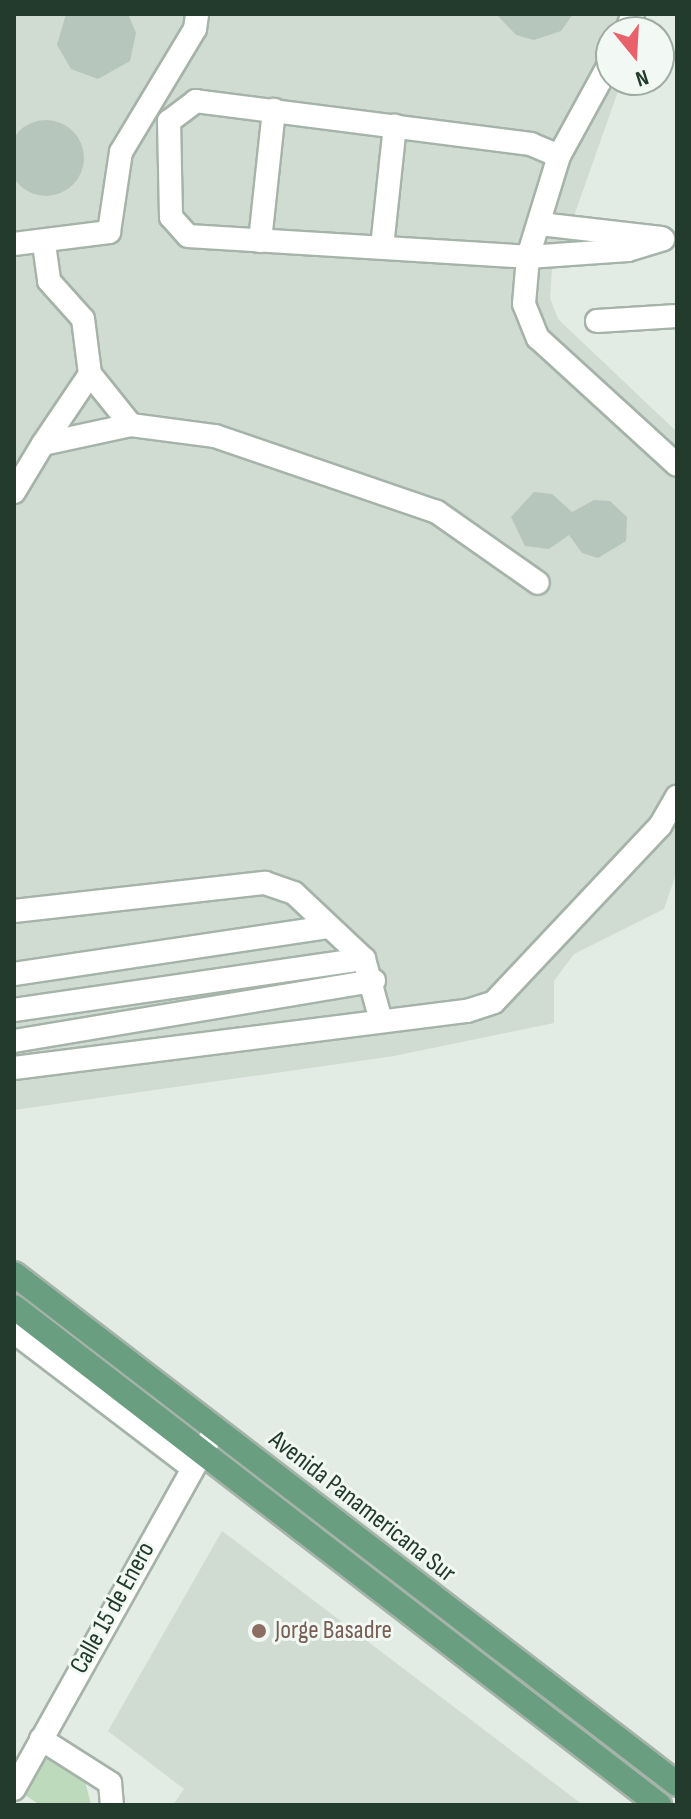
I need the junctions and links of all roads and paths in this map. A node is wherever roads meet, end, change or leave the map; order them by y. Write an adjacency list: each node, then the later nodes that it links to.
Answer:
1 (197, 14): 10 (street)
2 (595, 90): 5 (street)
3 (274, 110): 4 (street); 8 (street); 8 (street)
4 (395, 126): 5 (street); 11 (street)
5 (559, 156): 6 (street)
6 (540, 224): 7 (street); 12 (street)
7 (670, 238): 12 (street)
8 (260, 241): 11 (street)
9 (14, 244): 10 (street)
10 (44, 244): 15 (street)
11 (382, 247): 12 (street)
12 (528, 257): 18 (street)
13 (677, 316): 14 (street)
14 (597, 321)
15 (90, 374): 16 (street); 17 (street)
16 (131, 425): 17 (street); 20 (street)
17 (43, 444): 19 (street)
18 (677, 465)
19 (14, 492)
20 (538, 583)
21 (677, 797): 28 (street)
22 (14, 911): 23 (street)
23 (328, 927): 24 (street); 25 (street)
24 (364, 959): 26 (street); 27 (street)
25 (14, 974)
26 (374, 981): 28 (street); 29 (street)
27 (14, 1010)
28 (380, 1017): 30 (street)
29 (14, 1041)
30 (14, 1068)
31 (14, 1274): 34 (main road, Avenida Panamericana Sur)
32 (14, 1307): 35 (main road)
33 (14, 1332): 35 (street)
34 (215, 1429): 35 (street, Calle 15 de Enero); 37 (main road, Avenida Panamericana Sur)
35 (195, 1460): 36 (street, Calle 15 de Enero); 40 (main road)
36 (41, 1739): 38 (street, Calle 15 de Enero); 39 (street)
37 (677, 1784)
38 (14, 1789)
39 (112, 1805)
40 (659, 1805)

